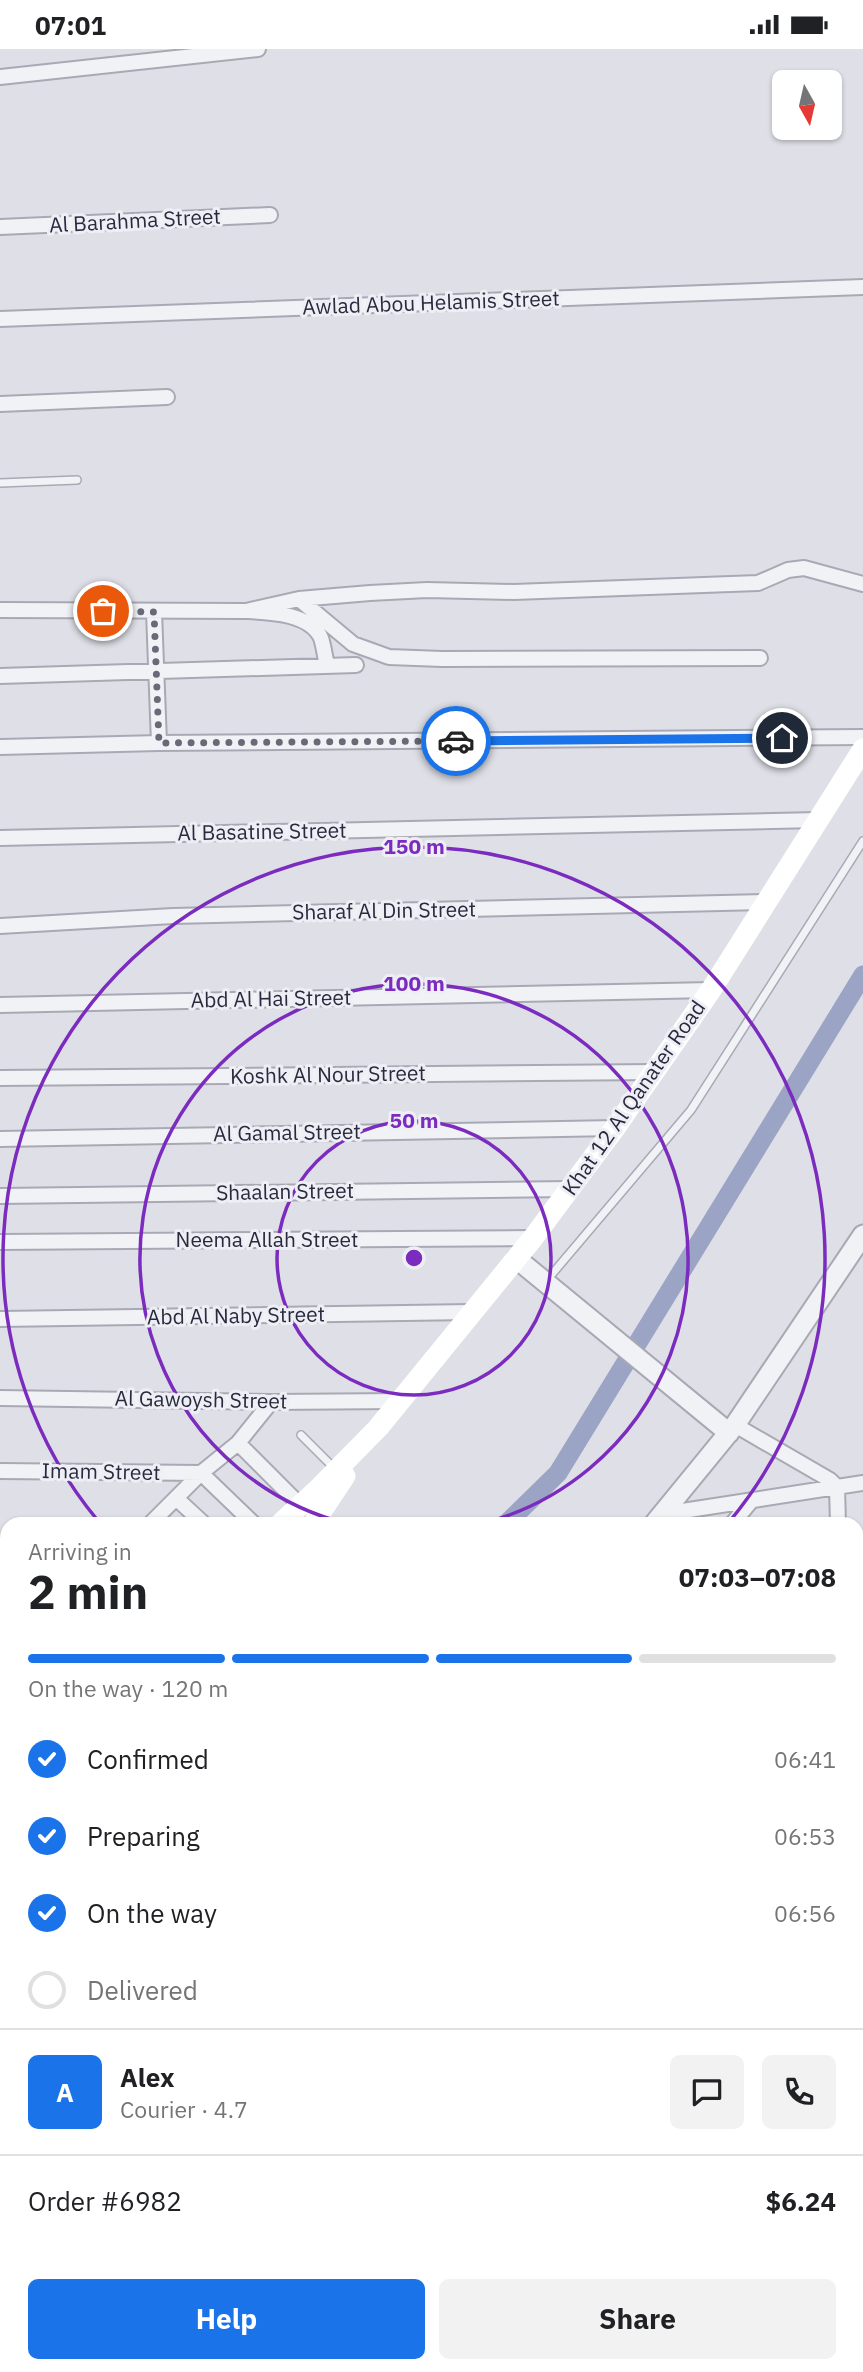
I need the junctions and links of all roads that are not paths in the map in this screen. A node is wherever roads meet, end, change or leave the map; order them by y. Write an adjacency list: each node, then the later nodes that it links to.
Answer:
1 (258, 49): 2 (street)
2 (0, 78)
3 (270, 215): 4 (street, Al Barahma Street)
4 (0, 227)
5 (863, 287): 6 (street, Awlad Abou Helamis Street)
6 (0, 319)
7 (167, 397): 8 (street)
8 (0, 404)
9 (77, 480): 10 (lane)
10 (0, 482)
11 (863, 584): 12 (street)
12 (299, 599): 14 (street); 16 (street)
13 (0, 610): 15 (street)
14 (246, 611): 15 (street); 18 (street)
15 (154, 612): 19 (street)
16 (760, 658)
17 (355, 665): 18 (street)
18 (327, 666): 19 (street)
19 (155, 671): 20 (street); 22 (street)
20 (0, 676)
21 (863, 737): 22 (street)
22 (159, 743): 23 (street)
23 (0, 747)
24 (863, 749): 25 (main road, Khat 12 Al Qanater Road)
25 (818, 820): 26 (street, Al Basatine Street); 28 (main road, Khat 12 Al Qanater Road)
26 (0, 838)
27 (863, 841): 42 (lane)
28 (767, 902): 29 (street, Sharaf Al Din Street); 30 (main road, Khat 12 Al Qanater Road)
29 (0, 926)
30 (710, 990): 31 (street, Abd Al Hai Street); 32 (main road, Khat 12 Al Qanater Road)
31 (0, 1005)
32 (655, 1072): 33 (street, Koshk Al Nour Street); 34 (main road, Khat 12 Al Qanater Road)
33 (0, 1077)
34 (615, 1128): 35 (street, Al Gamal Street); 36 (main road, Khat 12 Al Qanater Road)
35 (0, 1139)
36 (570, 1189): 37 (street, Shaalan Street); 39 (main road, Khat 12 Al Qanater Road)
37 (0, 1196)
38 (863, 1235): 49 (street)
39 (533, 1238): 40 (street, Neema Allah Street); 41 (main road, Khat 12 Al Qanater Road)
40 (0, 1242)
41 (517, 1259): 42 (street); 43 (main road, Khat 12 Al Qanater Road)
42 (545, 1282): 49 (street)
43 (471, 1313): 44 (street, Abd Al Naby Street); 46 (main road, Khat 12 Al Qanater Road)
44 (0, 1319)
45 (0, 1398): 47 (street, Al Gawoysh Street)
46 (401, 1401): 47 (street, Al Gawoysh Street); 48 (main road, Khat 12 Al Qanater Road)
47 (271, 1402): 51 (street)
48 (378, 1428): 53 (main road, Khat 12 Al Qanater Road); 59 (main road, Khat 12 Al Qanater Road)
49 (732, 1429): 56 (street); 63 (street)
50 (301, 1435): 53 (lane)
51 (238, 1443): 54 (street); 59 (street)
52 (0, 1471): 54 (street, Imam Street)
53 (337, 1471): 59 (main road, Khat 12 Al Qanater Road)
54 (201, 1473): 57 (street); 62 (street)
55 (863, 1483): 56 (street)
56 (837, 1487): 58 (street); 66 (street)
57 (177, 1499): 60 (street); 61 (street)
58 (752, 1500): 64 (street); 65 (street)
59 (309, 1512)
60 (158, 1517)
61 (196, 1517)
62 (247, 1517)
63 (660, 1517)
64 (668, 1517)
65 (738, 1517)
66 (838, 1517)

